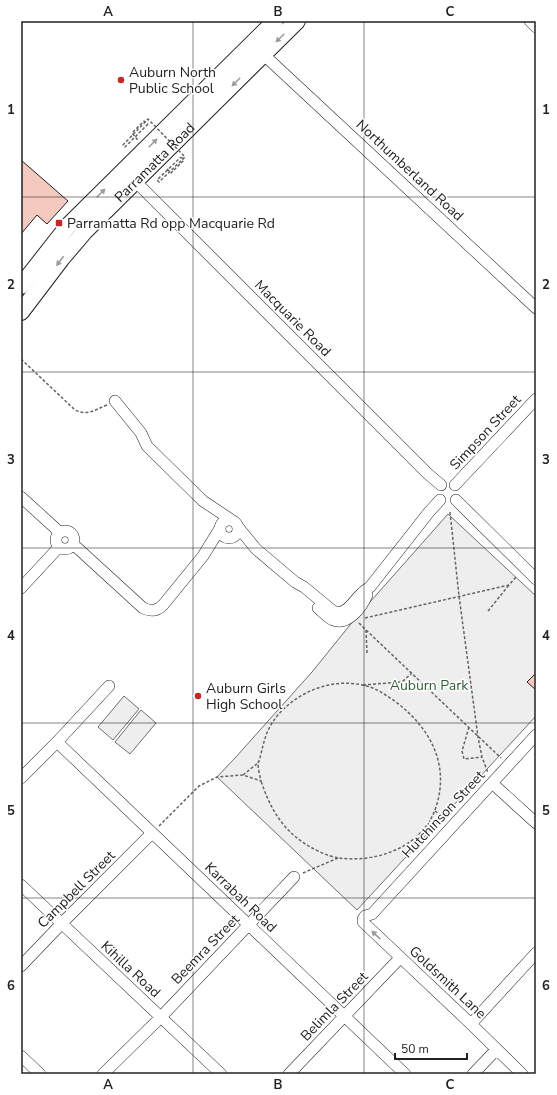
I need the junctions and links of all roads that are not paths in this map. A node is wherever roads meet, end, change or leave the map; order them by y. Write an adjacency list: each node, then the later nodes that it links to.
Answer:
1 (275, 21): 6 (highway, Parramatta Road, one-way to 1)
2 (297, 21): 5 (highway, Parramatta Road, one-way to 5)
3 (530, 21): 4 (street)
4 (536, 27)
5 (264, 55): 6 (highway, Parramatta Road, one-way to 6); 8 (street, Northumberland Road)
6 (130, 176): 7 (highway, Parramatta Road, one-way to 6); 9 (highway, Parramatta Road, one-way to 9); 12 (street, Macquarie Road)
7 (21, 286)
8 (536, 308)
9 (21, 312)
10 (536, 399): 13 (street, Simpson Street)
11 (115, 401): 17 (street)
12 (441, 485): 13 (street); 15 (street)
13 (455, 485): 16 (street)
14 (21, 497): 18 (street)
15 (440, 500): 16 (street); 17 (street)
16 (456, 500): 21 (street)
17 (228, 529): 19 (street)
18 (60, 533): 19 (street); 20 (street)
19 (73, 544): 20 (street)
20 (58, 547): 22 (street)
21 (536, 579)
22 (21, 588)
23 (109, 686): 25 (street)
24 (536, 735): 27 (street, Hutchinson Street)
25 (58, 742): 26 (street); 29 (street, Karrabah Road)
26 (21, 778)
27 (492, 782): 28 (street); 32 (street, Hutchinson Street)
28 (536, 823)
29 (152, 833): 33 (street, Campbell Street); 34 (street, Karrabah Road)
30 (294, 877): 34 (street, Beemra Street)
31 (21, 886): 33 (street, Kihilla Road)
32 (372, 914): 36 (street, Goldsmith Lane, one-way to 32)
33 (61, 924): 37 (street, Campbell Street); 39 (street, Kihilla Road)
34 (248, 925): 38 (street, Karrabah Road); 39 (street, Beemra Street)
35 (536, 953): 40 (street)
36 (400, 958): 38 (street, Belimla Street); 40 (street, Goldsmith Lane)
37 (21, 966)
38 (345, 1016): 46 (street, Belimla Street); 47 (street, Karrabah Road)
39 (160, 1017): 44 (street, Beemra Street); 45 (street, Kihilla Road)
40 (471, 1024): 41 (street, Goldsmith Lane)
41 (496, 1050): 48 (street); 49 (street, Goldsmith Lane)
42 (21, 1056): 43 (street)
43 (40, 1074)
44 (103, 1074)
45 (221, 1074)
46 (289, 1074)
47 (405, 1074)
48 (473, 1074)
49 (522, 1074)

